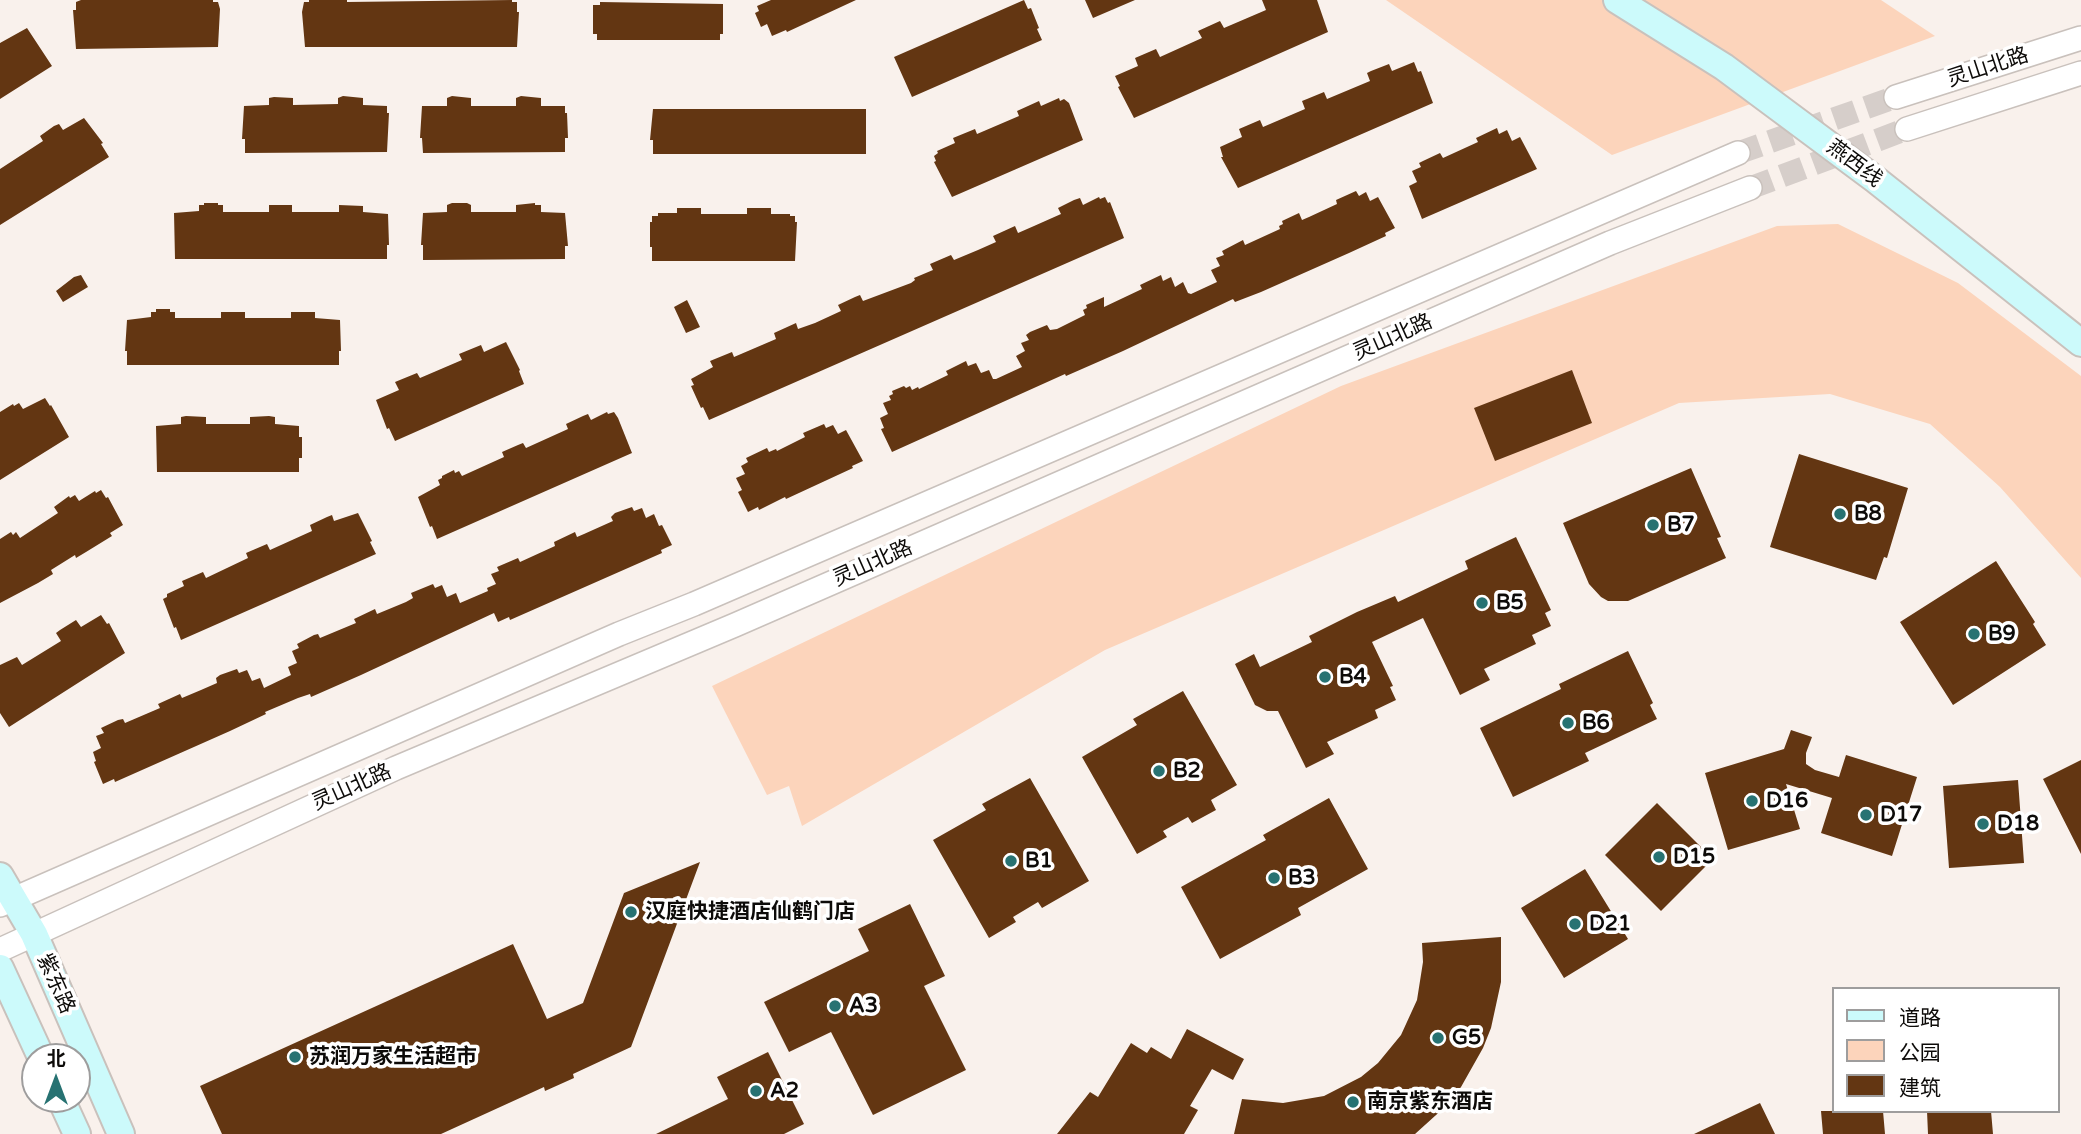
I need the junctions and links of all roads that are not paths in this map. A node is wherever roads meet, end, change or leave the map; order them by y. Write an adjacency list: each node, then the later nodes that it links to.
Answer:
1 (1617, 0): 8 (main road, 燕西线)
2 (2081, 38): 4 (street, 灵山北路)
3 (2081, 73): 5 (street, 灵山北路)
4 (1896, 97)
5 (1907, 129)
6 (1738, 153): 9 (street, 灵山北路)
7 (1750, 188): 10 (street, 灵山北路)
8 (2081, 343)
9 (4, 893): 10 (main road, 紫东路)
10 (34, 934): 11 (street, 灵山北路); 16 (main road, 紫东路)
11 (0, 950)
12 (0, 968): 13 (main road, 紫东路)
13 (35, 1043)
14 (67, 1113): 15 (main road)
15 (77, 1134)
16 (121, 1134)

